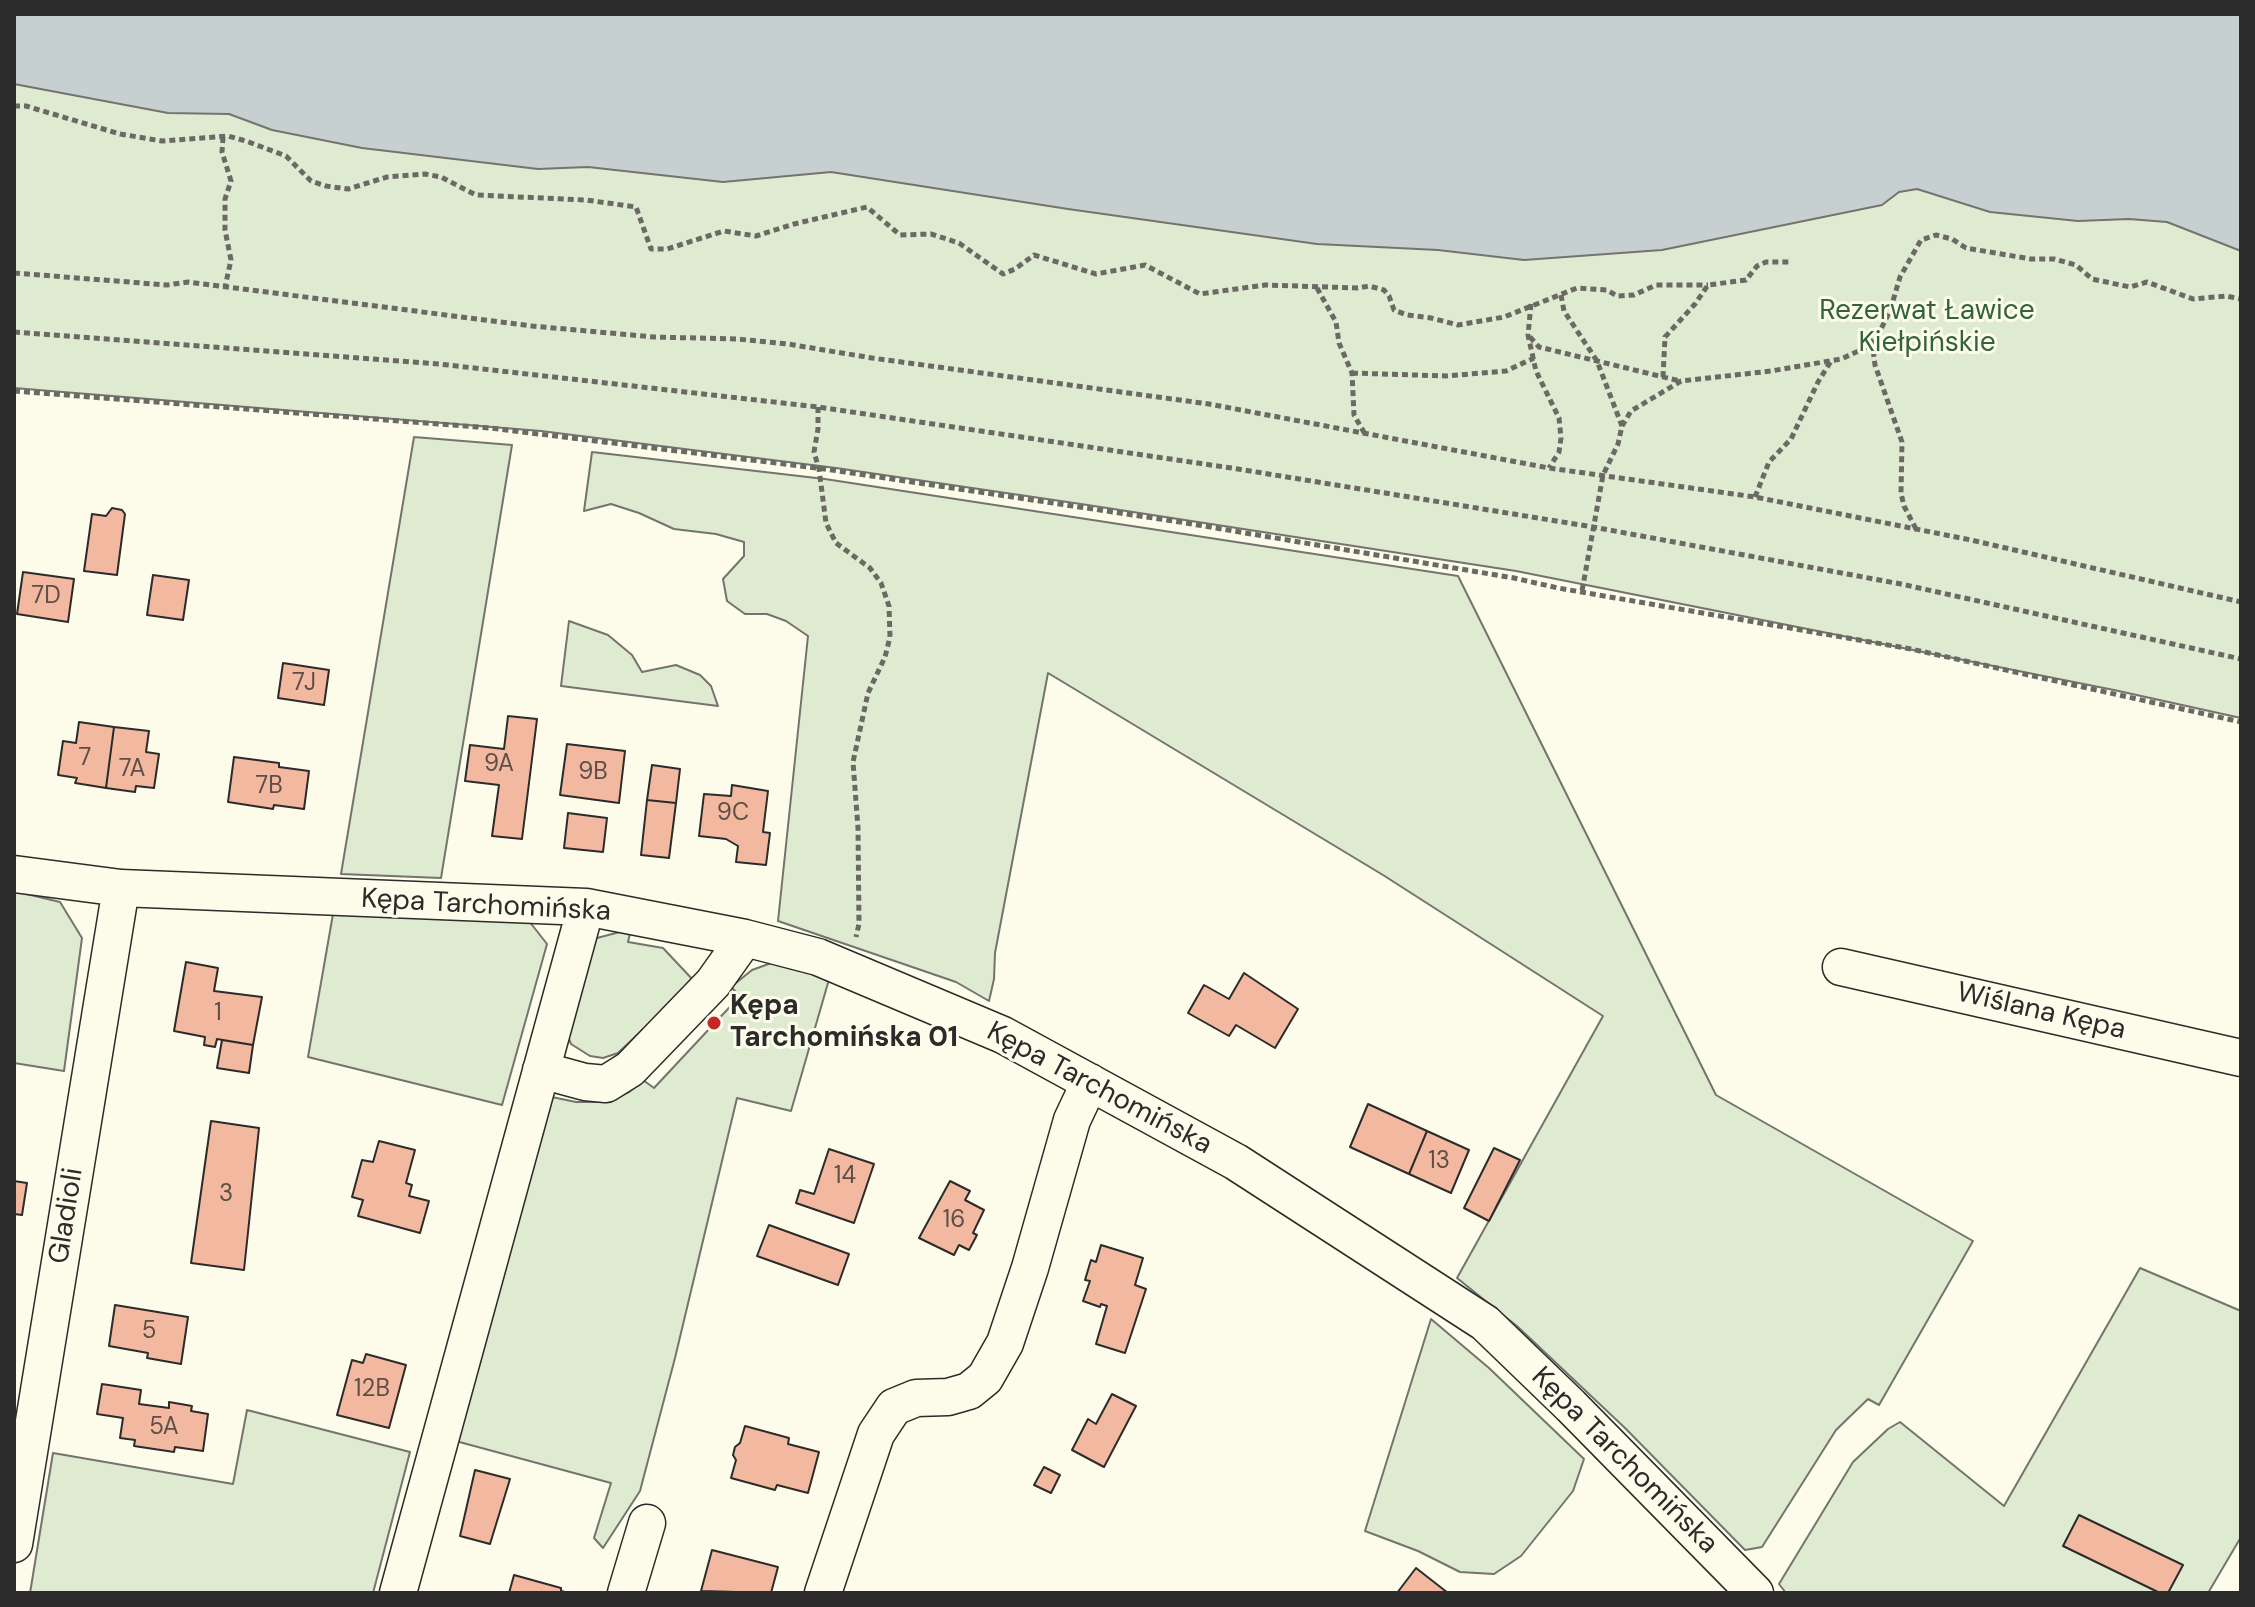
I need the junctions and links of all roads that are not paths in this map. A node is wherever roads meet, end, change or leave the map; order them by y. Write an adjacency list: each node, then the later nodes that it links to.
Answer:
1 (14, 874): 2 (street, Kępa Tarchomińska)
2 (121, 888): 3 (street, Kępa Tarchomińska); 10 (street, Gladioli)
3 (586, 907): 4 (street, Kępa Tarchomińska); 7 (street)
4 (745, 938): 7 (street); 8 (street, Kępa Tarchomińska)
5 (1841, 967): 6 (street, Wiślana Kępa)
6 (2241, 1058)
7 (541, 1070): 11 (street)
8 (1090, 1082): 13 (street); 14 (street, Kępa Tarchomińska)
9 (647, 1523): 12 (street)
10 (14, 1544)
11 (398, 1593)
12 (626, 1593)
13 (823, 1593)
14 (1755, 1593)

